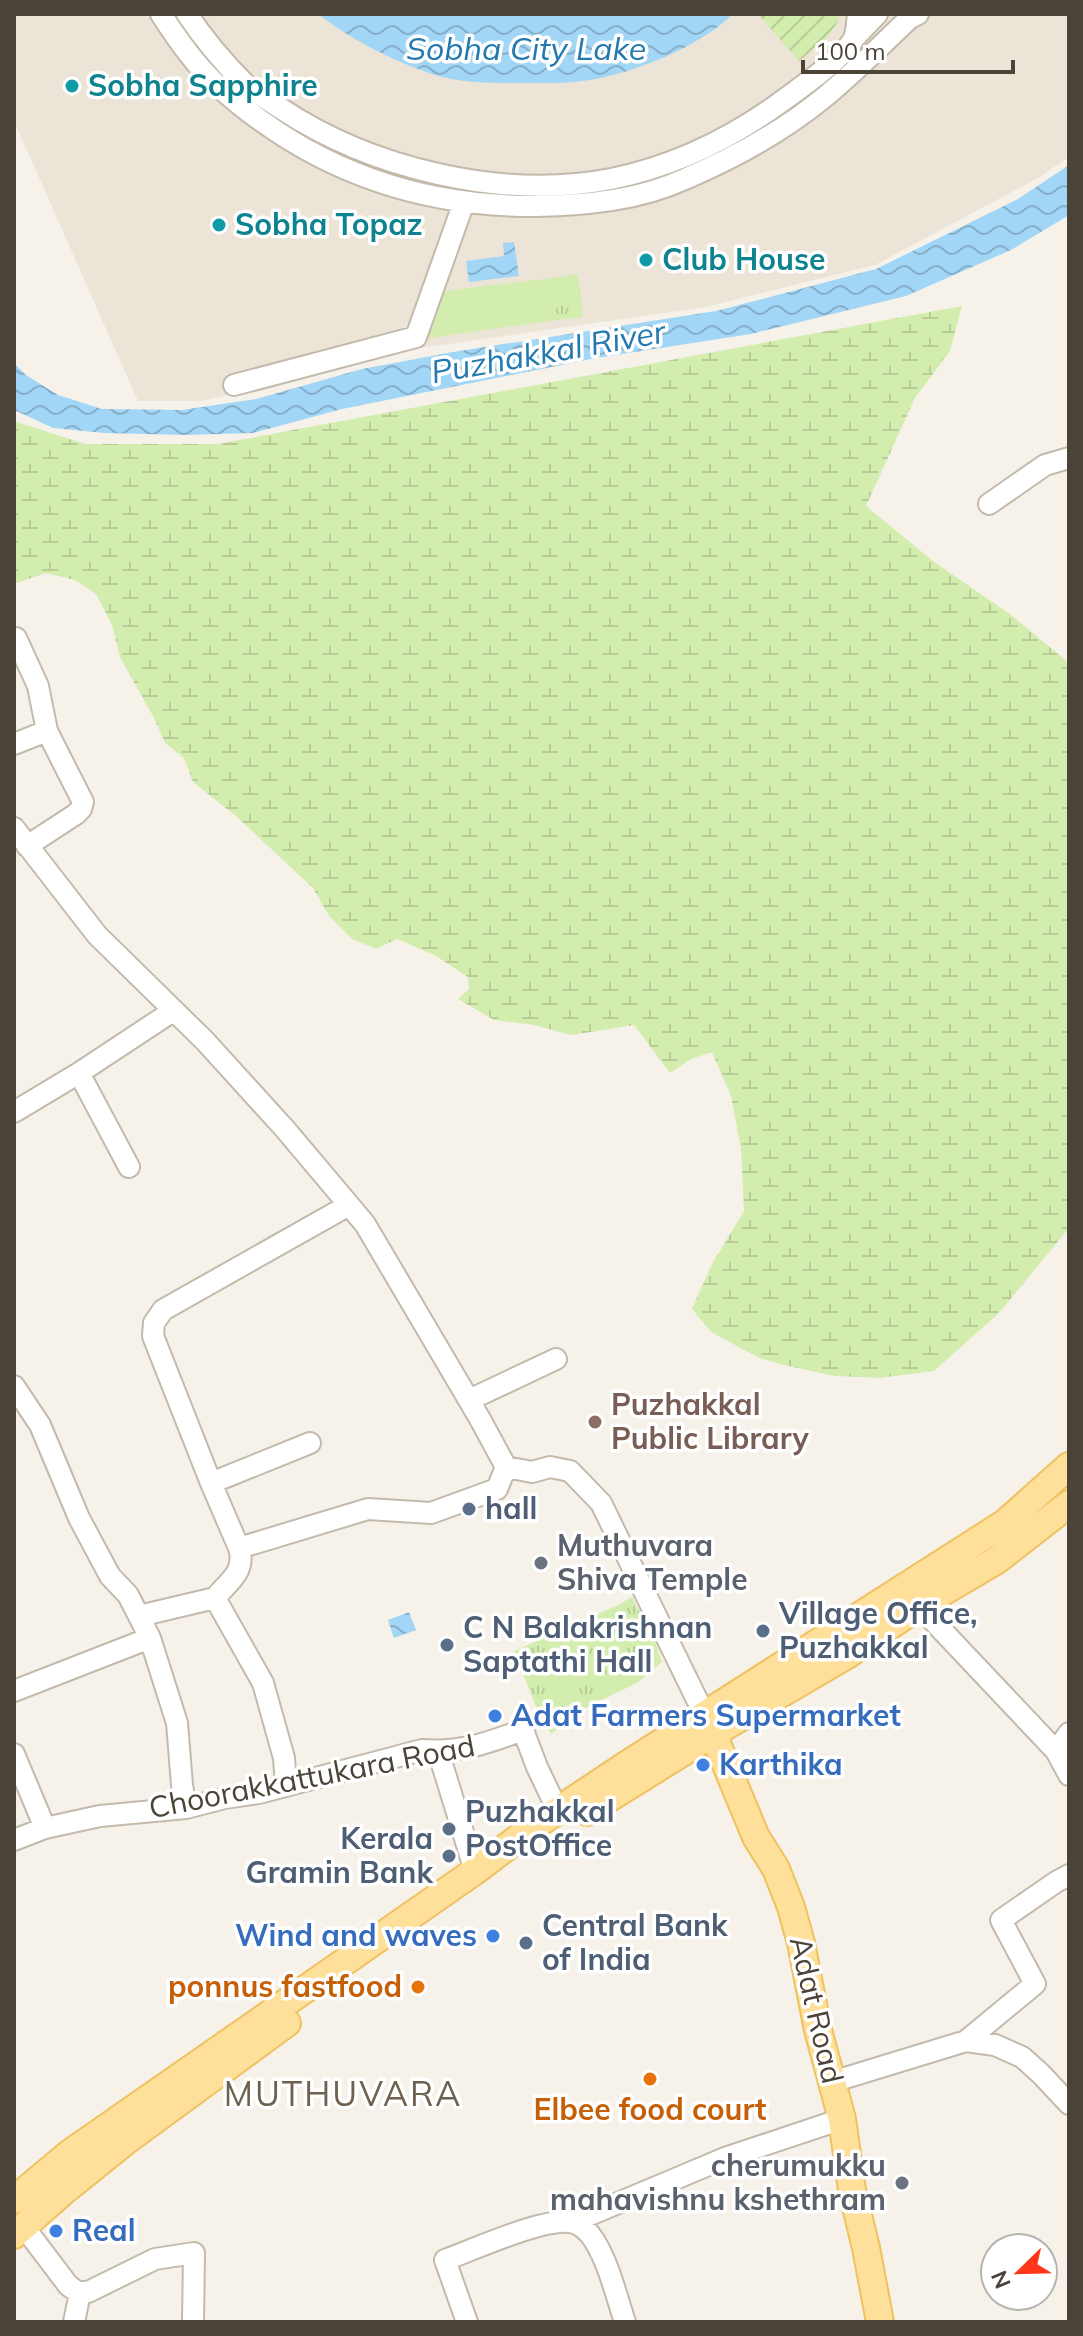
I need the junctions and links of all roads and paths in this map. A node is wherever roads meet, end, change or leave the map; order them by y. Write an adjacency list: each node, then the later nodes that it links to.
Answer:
1 (161, 14): 7 (street)
2 (187, 14): 6 (street)
3 (858, 14): 6 (street)
4 (877, 14): 6 (street)
5 (913, 15): 7 (street)
6 (854, 38)
7 (464, 202): 8 (street)
8 (234, 385)
9 (1069, 458): 10 (street)
10 (989, 504)
11 (16, 638): 12 (street)
12 (47, 731): 13 (street); 15 (street)
13 (14, 744)
14 (14, 828): 15 (street)
15 (27, 846): 16 (street)
16 (173, 1011): 17 (street); 20 (street)
17 (79, 1073): 18 (street); 19 (street)
18 (14, 1112)
19 (129, 1167)
20 (349, 1205): 23 (street); 27 (street)
21 (556, 1359): 23 (street)
22 (14, 1386): 32 (street)
23 (469, 1400): 25 (street)
24 (310, 1443): 27 (street)
25 (506, 1467): 29 (street); 35 (street)
26 (1068, 1470): 35 (main road)
27 (211, 1483): 29 (street)
28 (1069, 1504): 31 (main road)
29 (239, 1548): 30 (street)
30 (215, 1598): 32 (street); 41 (street)
31 (919, 1606): 35 (main road); 38 (street)
32 (139, 1616): 33 (street)
33 (150, 1638): 34 (street); 42 (street)
34 (14, 1691)
35 (709, 1724): 43 (main road); 49 (main road, Adat Road); 54 (main road)
36 (1069, 1733): 38 (street)
37 (438, 1751): 41 (street, Choorakkattukara Road); 43 (street, Choorakkattukara Road); 46 (street)
38 (1056, 1751): 40 (street)
39 (14, 1754): 44 (street)
40 (1069, 1775)
41 (286, 1786): 42 (street, Choorakkattukara Road)
42 (186, 1808): 44 (street, Choorakkattukara Road)
43 (558, 1811): 46 (main road)
44 (45, 1828): 45 (street, Choorakkattukara Road)
45 (14, 1840)
46 (475, 1871): 52 (main road)
47 (1069, 1875): 48 (street)
48 (966, 2041): 49 (street); 50 (street)
49 (832, 2082): 51 (main road, Adat Road)
50 (1069, 2104)
51 (842, 2119): 53 (street); 60 (main road, Adat Road)
52 (14, 2200)
53 (573, 2222): 58 (street); 59 (street)
54 (19, 2231): 55 (street)
55 (80, 2293): 56 (street); 57 (street)
56 (74, 2322)
57 (193, 2322)
58 (467, 2322)
59 (625, 2322)
60 (880, 2322)

